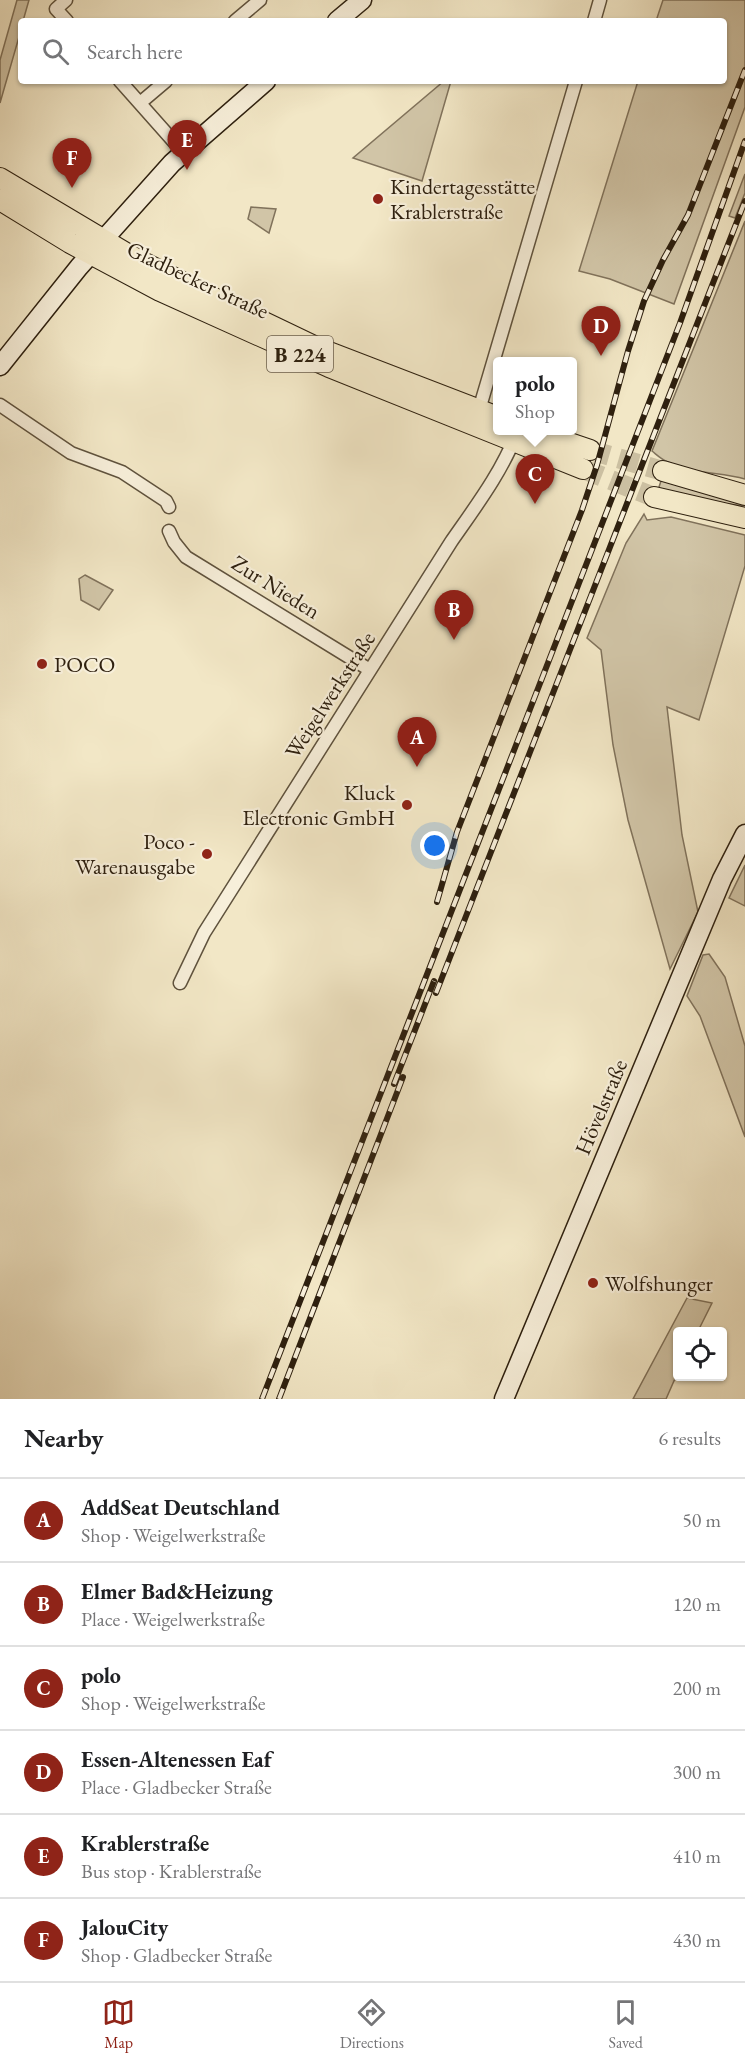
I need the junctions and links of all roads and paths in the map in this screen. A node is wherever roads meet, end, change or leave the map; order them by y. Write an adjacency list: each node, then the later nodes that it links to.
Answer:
1 (66, 0): 5 (street)
2 (260, 0): 6 (street)
3 (361, 0): 7 (main road)
4 (600, 0): 8 (street)
5 (64, 18)
6 (239, 18)
7 (340, 18)
8 (595, 18)
9 (123, 84): 13 (street)
10 (162, 84): 13 (street)
11 (262, 84): 14 (main road)
12 (575, 84): 19 (street)
13 (140, 103): 14 (street)
14 (183, 152): 17 (main road)
15 (0, 178): 17 (main road, Gladbecker Straße / B 224)
16 (0, 200): 18 (main road, Gladbecker Straße / B 224)
17 (103, 239): 18 (main road); 23 (main road, Gladbecker Straße / B 224)
18 (91, 255): 21 (main road); 25 (main road, Gladbecker Straße / B 224)
19 (495, 357)
20 (493, 363): 23 (street)
21 (0, 366)
22 (0, 405): 33 (street)
23 (479, 410): 24 (main road, Gladbecker Straße / B 224)
24 (493, 415)
25 (493, 428)
26 (546, 435): 28 (main road)
27 (516, 436): 29 (main road, Gladbecker Straße / B 224); 36 (street, Weigelwerkstraße)
28 (590, 450)
29 (583, 469)
30 (663, 471): 31 (main road)
31 (745, 495)
32 (654, 497): 34 (main road)
33 (169, 507)
34 (745, 518)
35 (169, 531): 36 (street, Zur Nieden)
36 (370, 670): 38 (street, Weigelwerkstraße)
37 (745, 834): 39 (main road, Hövelstraße)
38 (180, 983)
39 (504, 1399)

